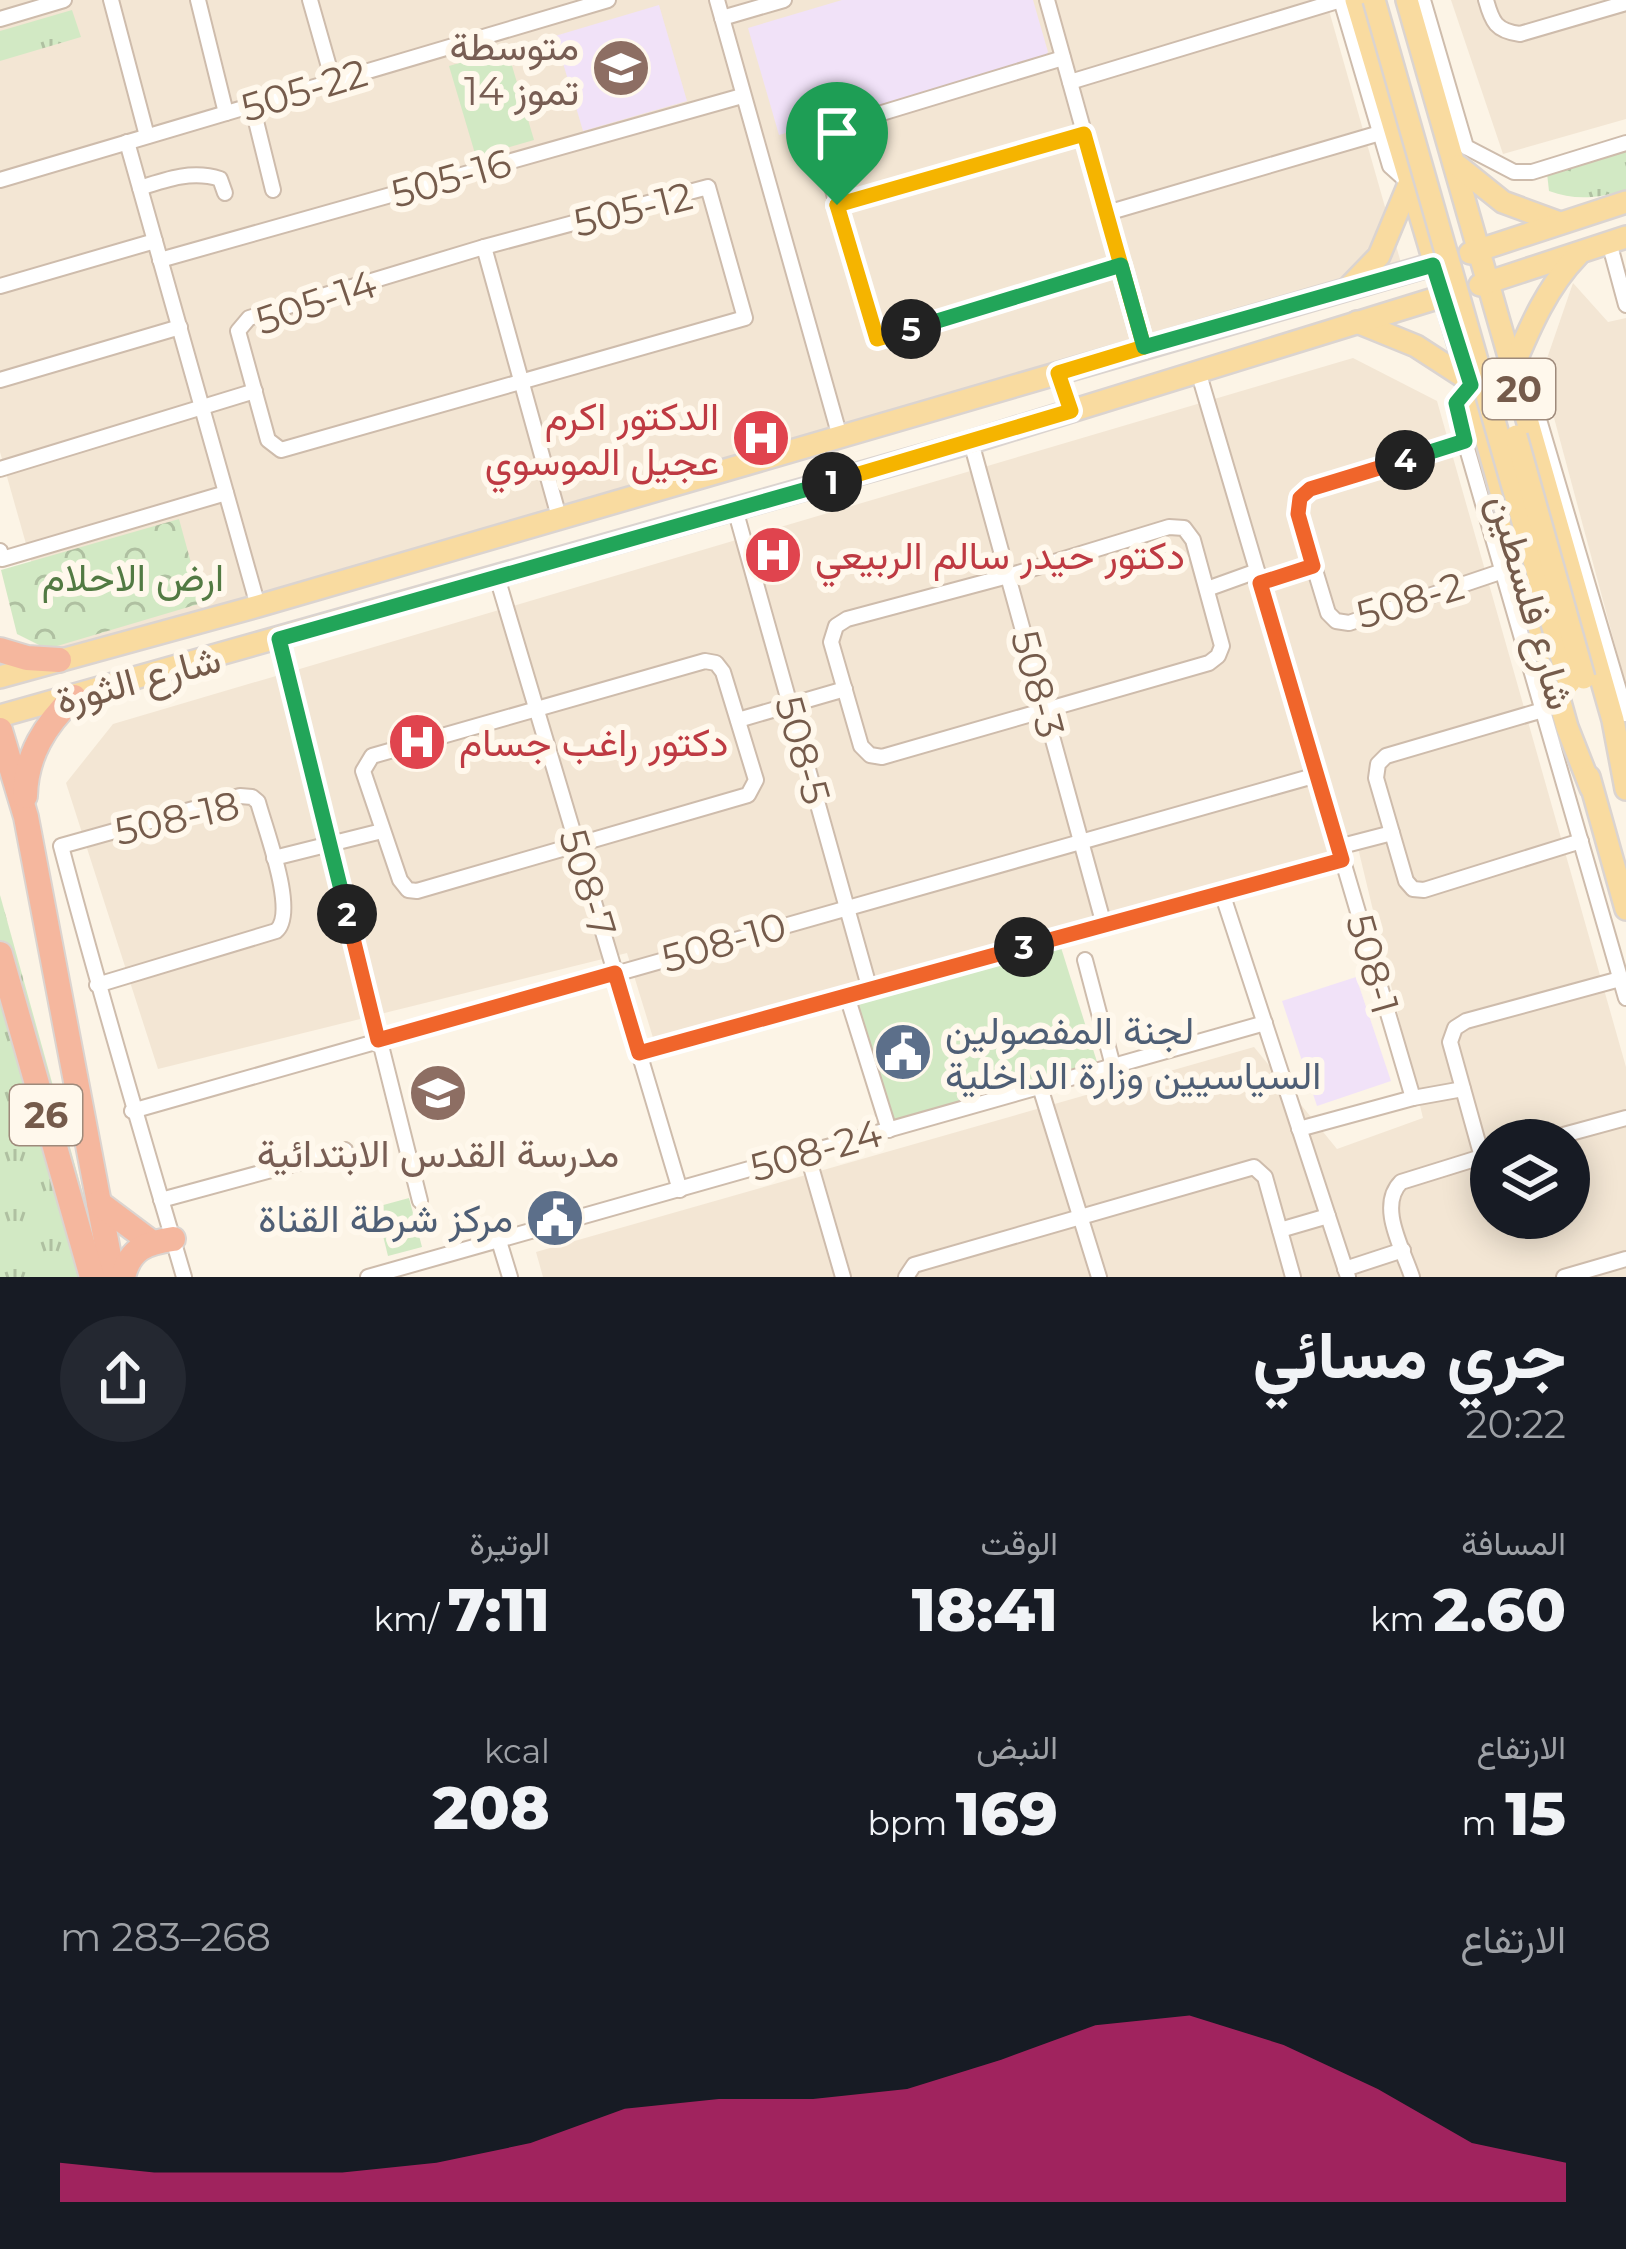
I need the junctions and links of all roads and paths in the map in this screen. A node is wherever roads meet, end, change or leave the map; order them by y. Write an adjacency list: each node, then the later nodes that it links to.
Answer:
1 (64, 0): 19 (street)
2 (112, 0): 28 (street)
3 (198, 0): 25 (street)
4 (310, 0): 21 (street)
5 (608, 0): 17 (street, 505-22)
6 (717, 0): 18 (street)
7 (784, 0): 18 (street)
8 (1047, 0): 20 (street)
9 (1341, 0): 22 (street); 26 (street)
10 (1356, 0): 33 (main road, شارع فلسطين / 20)
11 (1374, 0): 85 (main road, شارع فلسطين / 20, bridge)
12 (1389, 0): 85 (main road, شارع فلسطين / 20, bridge)
13 (1407, 0): 31 (main road, شارع فلسطين / 20)
14 (1423, 0): 31 (street)
15 (1486, 0): 16 (street)
16 (1626, 3)
17 (565, 6): 21 (street, 505-22)
18 (722, 18): 23 (street)
19 (0, 19)
20 (1063, 58): 22 (street); 38 (street)
21 (332, 81): 24 (street, 505-22)
22 (1070, 82): 27 (street)
23 (742, 96): 46 (street, 505-16); 66 (street)
24 (252, 105): 25 (street, 505-22); 35 (street)
25 (226, 113): 28 (street, 505-22)
26 (1380, 133): 33 (street); 39 (street)
27 (1084, 134): 38 (street); 39 (street)
28 (147, 136): 29 (street, 505-22)
29 (128, 142): 32 (street, 505-22); 34 (street)
30 (1626, 143): 31 (street)
31 (1460, 154): 40 (main road); 44 (main road, شارع فلسطين / 20)
32 (0, 180)
33 (1409, 183): 47 (main road, شارع فلسطين / 20); 51 (main road)
34 (140, 188): 36 (street); 42 (street)
35 (273, 190)
36 (225, 193)
37 (1626, 202): 40 (main road)
38 (837, 205): 48 (street)
39 (1107, 213): 48 (street)
40 (1561, 223): 44 (main road)
41 (1618, 240): 45 (main road); 53 (street)
42 (155, 241): 46 (street); 50 (street)
43 (484, 248): 61 (street); 61 (street, 505-12); 63 (street, 505-14)
44 (1475, 251): 49 (main road, شارع فلسطين / 20)
45 (1580, 254): 49 (main road); 57 (main road)
46 (160, 260): 55 (street)
47 (1437, 263): 51 (main road, شارع الثورة); 52 (main road, شارع فلسطين / 20)
48 (1121, 265): 56 (street)
49 (1485, 283): 57 (main road, شارع فلسطين / 20)
50 (0, 286)
51 (1348, 289): 56 (main road, شارع الثورة)
52 (1446, 295): 54 (main road, شارع الثورة); 62 (main road, شارع فلسطين / 20)
53 (1626, 304)
54 (1356, 321): 58 (main road, شارع الثورة); 62 (main road)
55 (180, 327): 60 (street); 64 (street)
56 (1144, 347): 59 (main road, شارع الثورة)
57 (1516, 360): 92 (street); 97 (main road, شارع فلسطين / 20)
58 (1198, 371): 65 (main road, شارع الثورة); 78 (street, 508-1)
59 (1058, 373): 65 (main road); 66 (main road, شارع الثورة)
60 (0, 380)
61 (522, 380): 63 (street, 505-14); 72 (street)
62 (1470, 383): 67 (street); 98 (main road, شارع فلسطين / 20)
63 (255, 391): 64 (street)
64 (202, 408): 69 (street); 70 (street)
65 (1071, 411): 68 (main road, شارع الثورة)
66 (840, 437): 72 (main road, شارع الثورة)
67 (1465, 441): 74 (street, 508-2); 75 (street)
68 (971, 442): 71 (main road, شارع الثورة); 76 (street, 508-3)
69 (0, 469)
70 (226, 493): 73 (street); 80 (street)
71 (735, 509): 77 (main road, شارع الثورة); 88 (street, 508-5)
72 (559, 517): 80 (main road, شارع الثورة)
73 (0, 551)
74 (1313, 566): 75 (street, 508-2); 78 (street)
75 (1503, 571): 91 (street)
76 (1008, 576): 79 (street); 86 (street); 90 (street, 508-3)
77 (496, 577): 81 (main road, شارع الثورة); 89 (street, 508-7)
78 (1259, 577): 79 (street); 96 (street, 508-1)
79 (1207, 589): 90 (street)
80 (258, 606): 83 (main road, شارع الثورة)
81 (279, 639): 87 (main road, شارع الثورة); 103 (street)
82 (0, 650): 83 (highway)
83 (59, 660): 84 (main road, شارع الثورة)
84 (0, 677)
85 (1576, 680): 97 (main road, شارع فلسطين / 20); 98 (main road, شارع فلسطين / 20)
86 (844, 689): 88 (street); 90 (street)
87 (74, 697): 93 (main road, شارع الثورة); 99 (highway)
88 (789, 702): 94 (street); 109 (street, 508-5)
89 (536, 709): 94 (street); 100 (street); 105 (street, 508-7)
90 (1045, 710): 104 (street, 508-3)
91 (1543, 710): 101 (street); 102 (street)
92 (1626, 714)
93 (0, 716)
94 (738, 720): 105 (street)
95 (0, 730): 99 (highway)
96 (1317, 775): 104 (street, 508-10); 106 (street, 508-1)
97 (1625, 784)
98 (1592, 788): 110 (main road, شارع فلسطين / 20)
99 (26, 817): 139 (highway)
100 (382, 831): 103 (street); 105 (street)
101 (1392, 833): 102 (street); 106 (street)
102 (1581, 841): 115 (street)
103 (330, 842): 107 (street); 121 (street)
104 (1082, 842): 109 (street, 508-10); 111 (street, 508-3)
105 (577, 845): 114 (street, 508-7)
106 (1340, 853): 108 (street); 126 (street, 508-1)
107 (274, 858): 116 (street, 508-18); 116 (street, 508-18)
108 (1222, 893): 111 (street); 120 (street)
109 (847, 908): 114 (street, 508-10); 117 (street, 508-5)
110 (1626, 909)
111 (1104, 926): 117 (street)
112 (0, 954): 148 (highway, 26)
113 (1085, 960): 123 (street)
114 (615, 973): 121 (street, 508-10); 122 (street, 508-7)
115 (1620, 979): 119 (street); 125 (street)
116 (97, 986): 127 (street)
117 (870, 990): 118 (street)
118 (847, 996): 122 (street); 132 (street)
119 (1626, 998)
120 (1264, 1023): 123 (street, 508-24); 131 (street)
121 (378, 1040): 127 (street, 508-10); 138 (street)
122 (639, 1053): 136 (street, 508-7)
123 (1113, 1066): 124 (street, 508-24)
124 (1040, 1087): 132 (street, 508-24); 140 (street)
125 (1463, 1089): 126 (street); 129 (street)
126 (1413, 1098): 131 (street)
127 (132, 1111): 137 (street)
128 (1626, 1118): 130 (street)
129 (1473, 1119)
130 (1590, 1128)
131 (1299, 1129): 141 (street)
132 (889, 1130): 134 (street, 508-24)
133 (344, 1150): 137 (street)
134 (807, 1153): 136 (street, 508-24); 154 (street)
135 (1470, 1161): 145 (street)
136 (680, 1190): 144 (street, 508-24)
137 (161, 1200): 143 (street)
138 (419, 1202)
139 (99, 1203): 143 (highway); 149 (highway)
140 (1080, 1216): 142 (street); 155 (street); 156 (street)
141 (1328, 1216): 142 (street); 147 (street)
142 (1280, 1230): 157 (street)
143 (162, 1241): 150 (highway); 151 (street)
144 (499, 1241): 152 (street, 508-24); 153 (street)
145 (1403, 1250): 147 (street); 158 (street)
146 (1626, 1259): 159 (street)
147 (1347, 1273)
148 (92, 1277)
149 (113, 1277)
150 (123, 1277)
151 (184, 1277)
152 (368, 1277)
153 (510, 1277)
154 (843, 1277)
155 (906, 1277)
156 (1099, 1277)
157 (1293, 1277)
158 (1412, 1277)
159 (1564, 1277)

